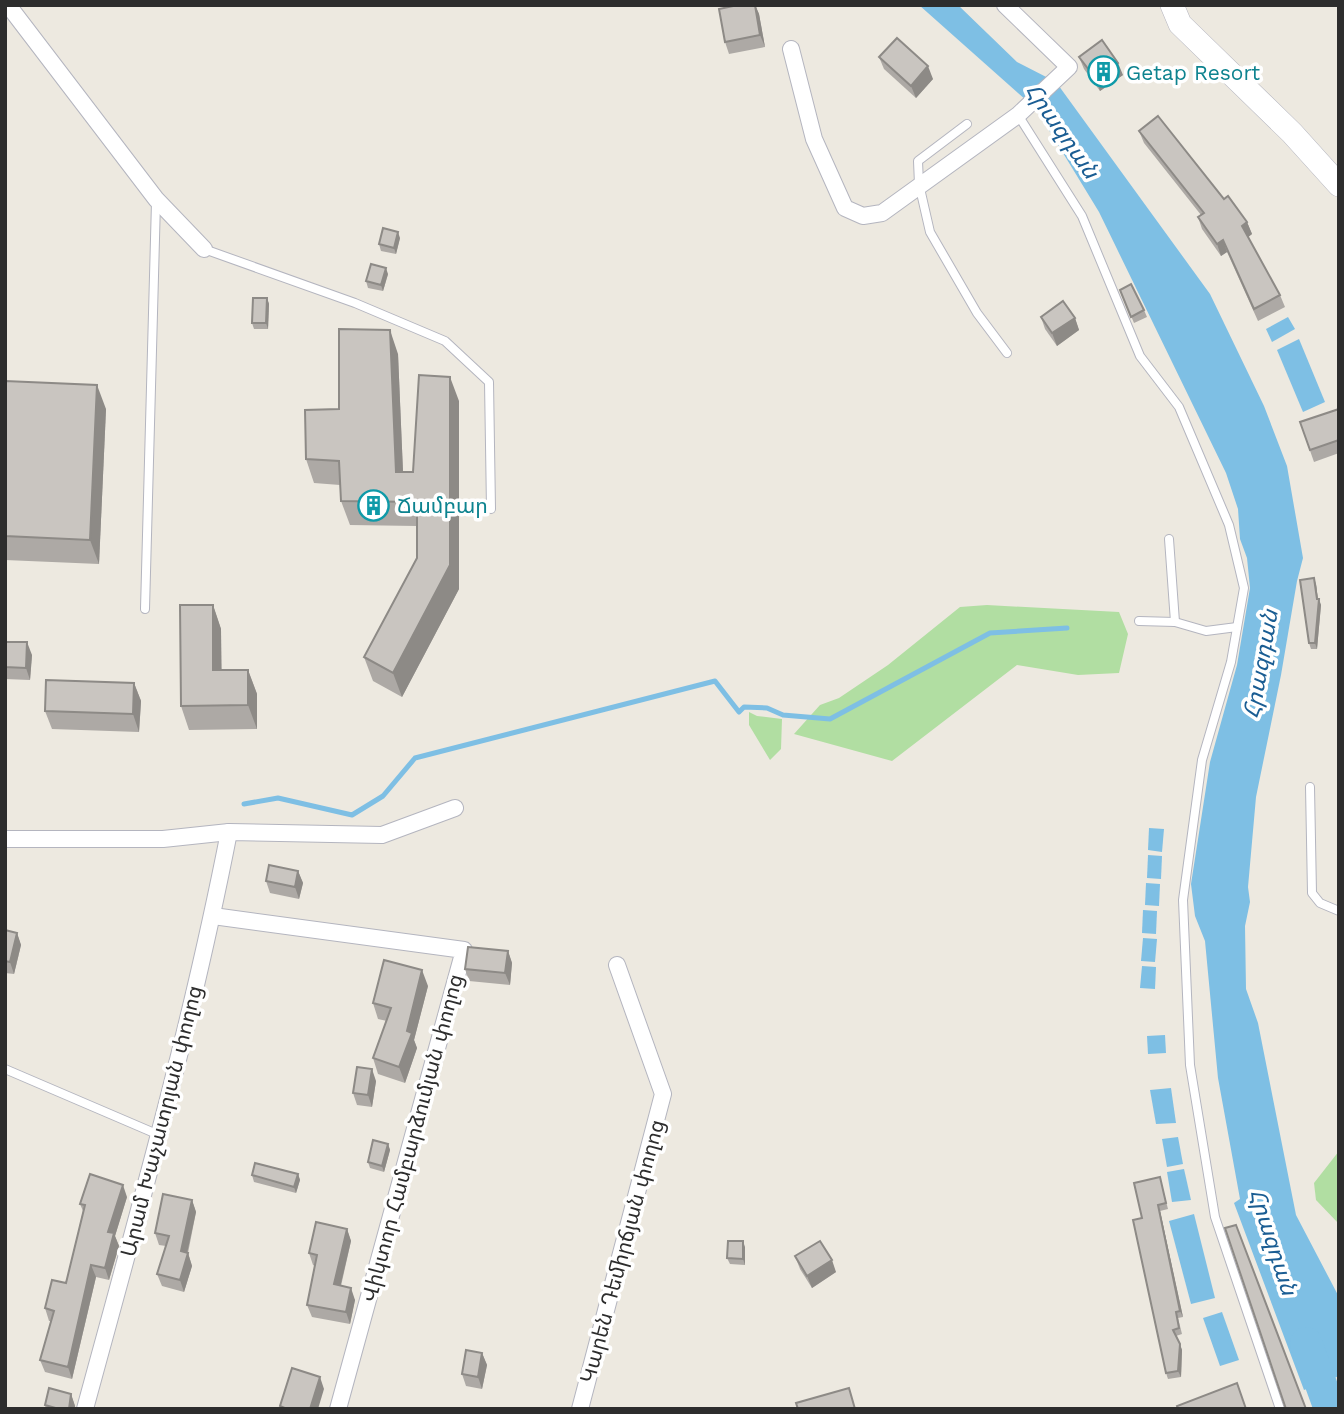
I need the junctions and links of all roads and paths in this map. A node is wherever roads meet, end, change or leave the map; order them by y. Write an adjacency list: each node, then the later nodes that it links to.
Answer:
1 (8, 5): 9 (street)
2 (1005, 5): 5 (street)
3 (1172, 5): 8 (main road)
4 (791, 49): 7 (street)
5 (1025, 110): 7 (street); 17 (lane)
6 (967, 124): 7 (lane)
7 (919, 184): 11 (lane)
8 (1339, 185)
9 (156, 199): 10 (street); 14 (lane)
10 (204, 249): 12 (lane)
11 (1007, 353)
12 (491, 509)
13 (1169, 539): 16 (lane)
14 (145, 609)
15 (1139, 621): 16 (lane)
16 (1175, 622): 17 (lane)
17 (1237, 627): 30 (lane)
18 (1310, 787): 22 (lane)
19 (455, 808): 20 (street)
20 (229, 832): 21 (street); 23 (street, Արամ Խաչատրյան փողոց)
21 (5, 839)
22 (1339, 911)
23 (213, 916): 26 (street, Արամ Խաչատրյան փողոց); 28 (street, Վիկտոր Համբարձումյան փողոց)
24 (617, 965): 29 (street, Կարեն Դեմիրճյան փողոց)
25 (5, 1069): 26 (lane)
26 (159, 1135): 27 (street, Արամ Խաչատրյան փողոց)
27 (85, 1409)
28 (338, 1409)
29 (580, 1409)
30 (1280, 1409)

